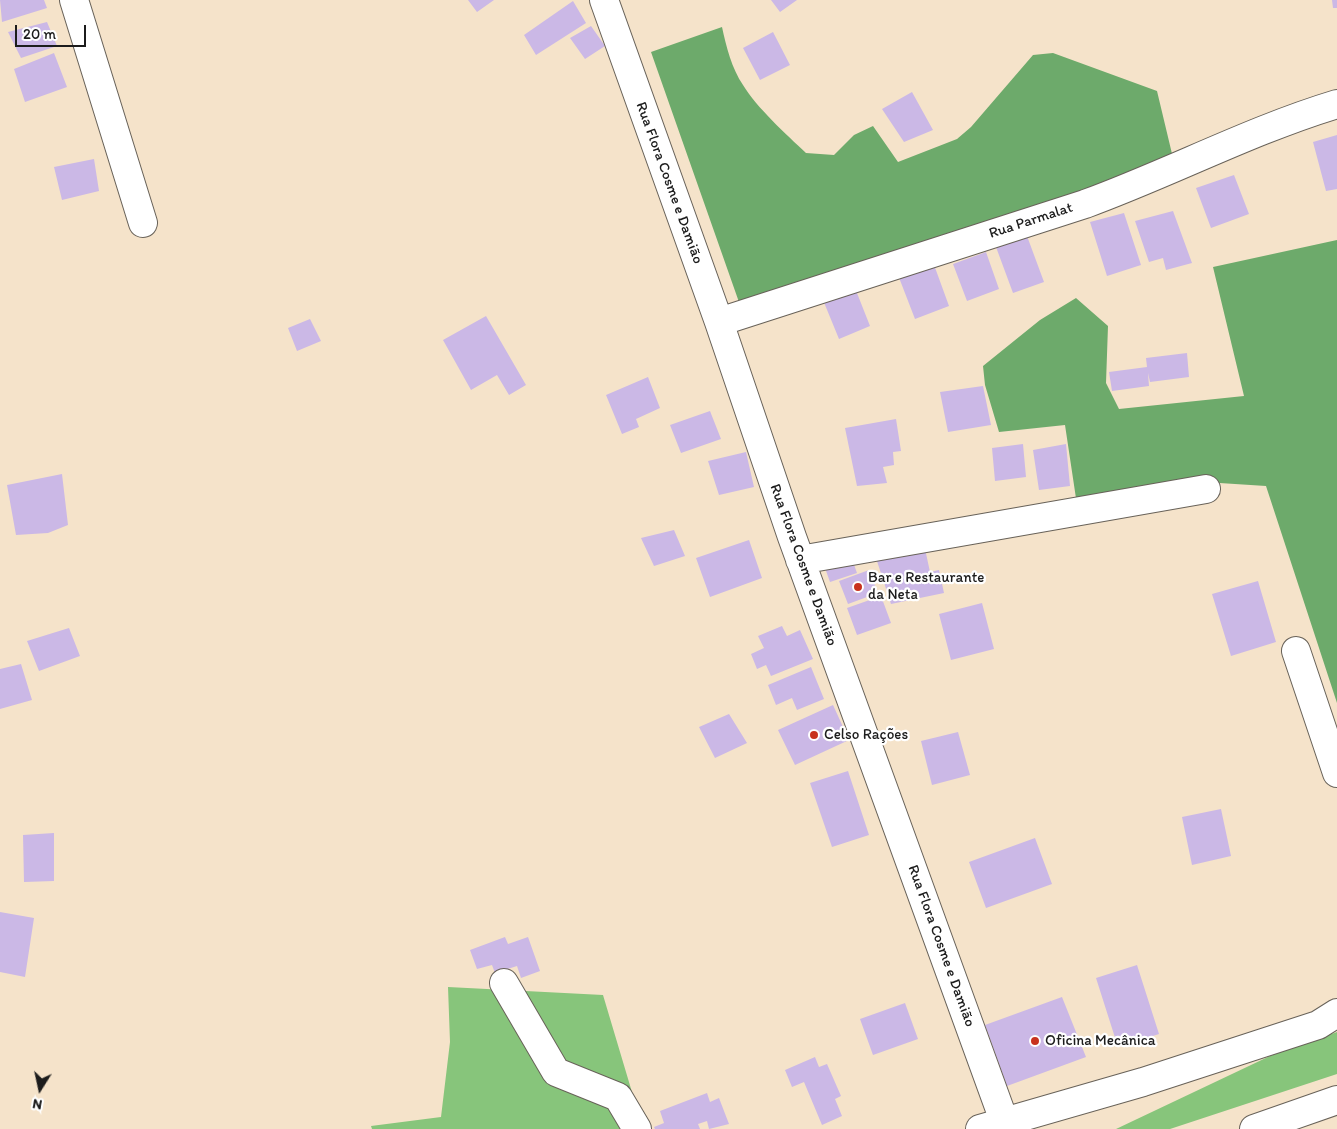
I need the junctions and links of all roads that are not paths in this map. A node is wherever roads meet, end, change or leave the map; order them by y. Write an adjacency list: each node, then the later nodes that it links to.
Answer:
1 (74, 0): 4 (main road)
2 (604, 0): 5 (main road, Rua Flora Cosme e Damião)
3 (1337, 104): 5 (main road, Rua Parmalat)
4 (143, 223)
5 (719, 322): 7 (main road, Rua Flora Cosme e Damião)
6 (1206, 489): 7 (main road)
7 (800, 560): 13 (main road, Rua Flora Cosme e Damião)
8 (1296, 651): 9 (main road)
9 (1337, 773)
10 (504, 983): 14 (main road)
11 (1337, 1014): 13 (main road)
12 (1337, 1100): 15 (main road)
13 (997, 1127)
14 (637, 1129)
15 (1254, 1129)

